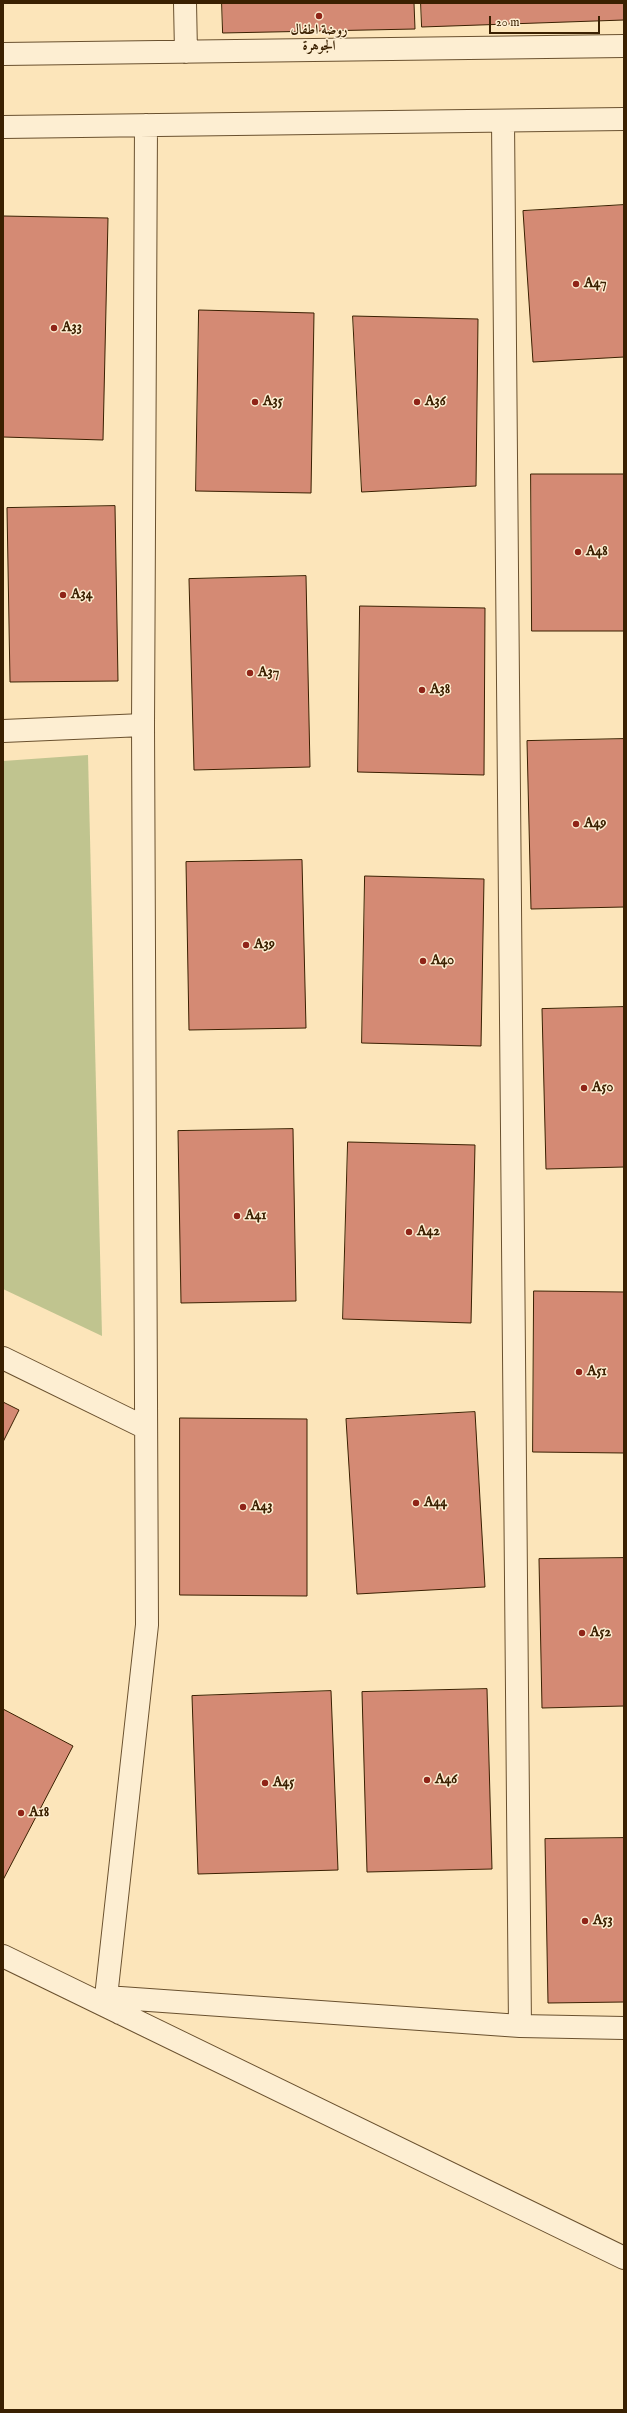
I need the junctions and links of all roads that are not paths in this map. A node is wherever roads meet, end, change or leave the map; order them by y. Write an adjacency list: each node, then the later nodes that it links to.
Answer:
1 (185, 3): 3 (street)
2 (624, 46): 3 (street)
3 (186, 52): 4 (street)
4 (3, 54)
5 (624, 119): 6 (street)
6 (503, 121): 7 (street); 16 (street)
7 (146, 125): 8 (street); 9 (street)
8 (3, 127)
9 (143, 725): 10 (street); 12 (street)
10 (3, 731)
11 (3, 1358): 12 (street)
12 (146, 1428): 14 (street)
13 (3, 1956): 15 (street)
14 (106, 1996): 15 (street); 16 (street)
15 (120, 2013): 18 (street)
16 (520, 2026): 17 (street)
17 (624, 2028)
18 (624, 2258)

